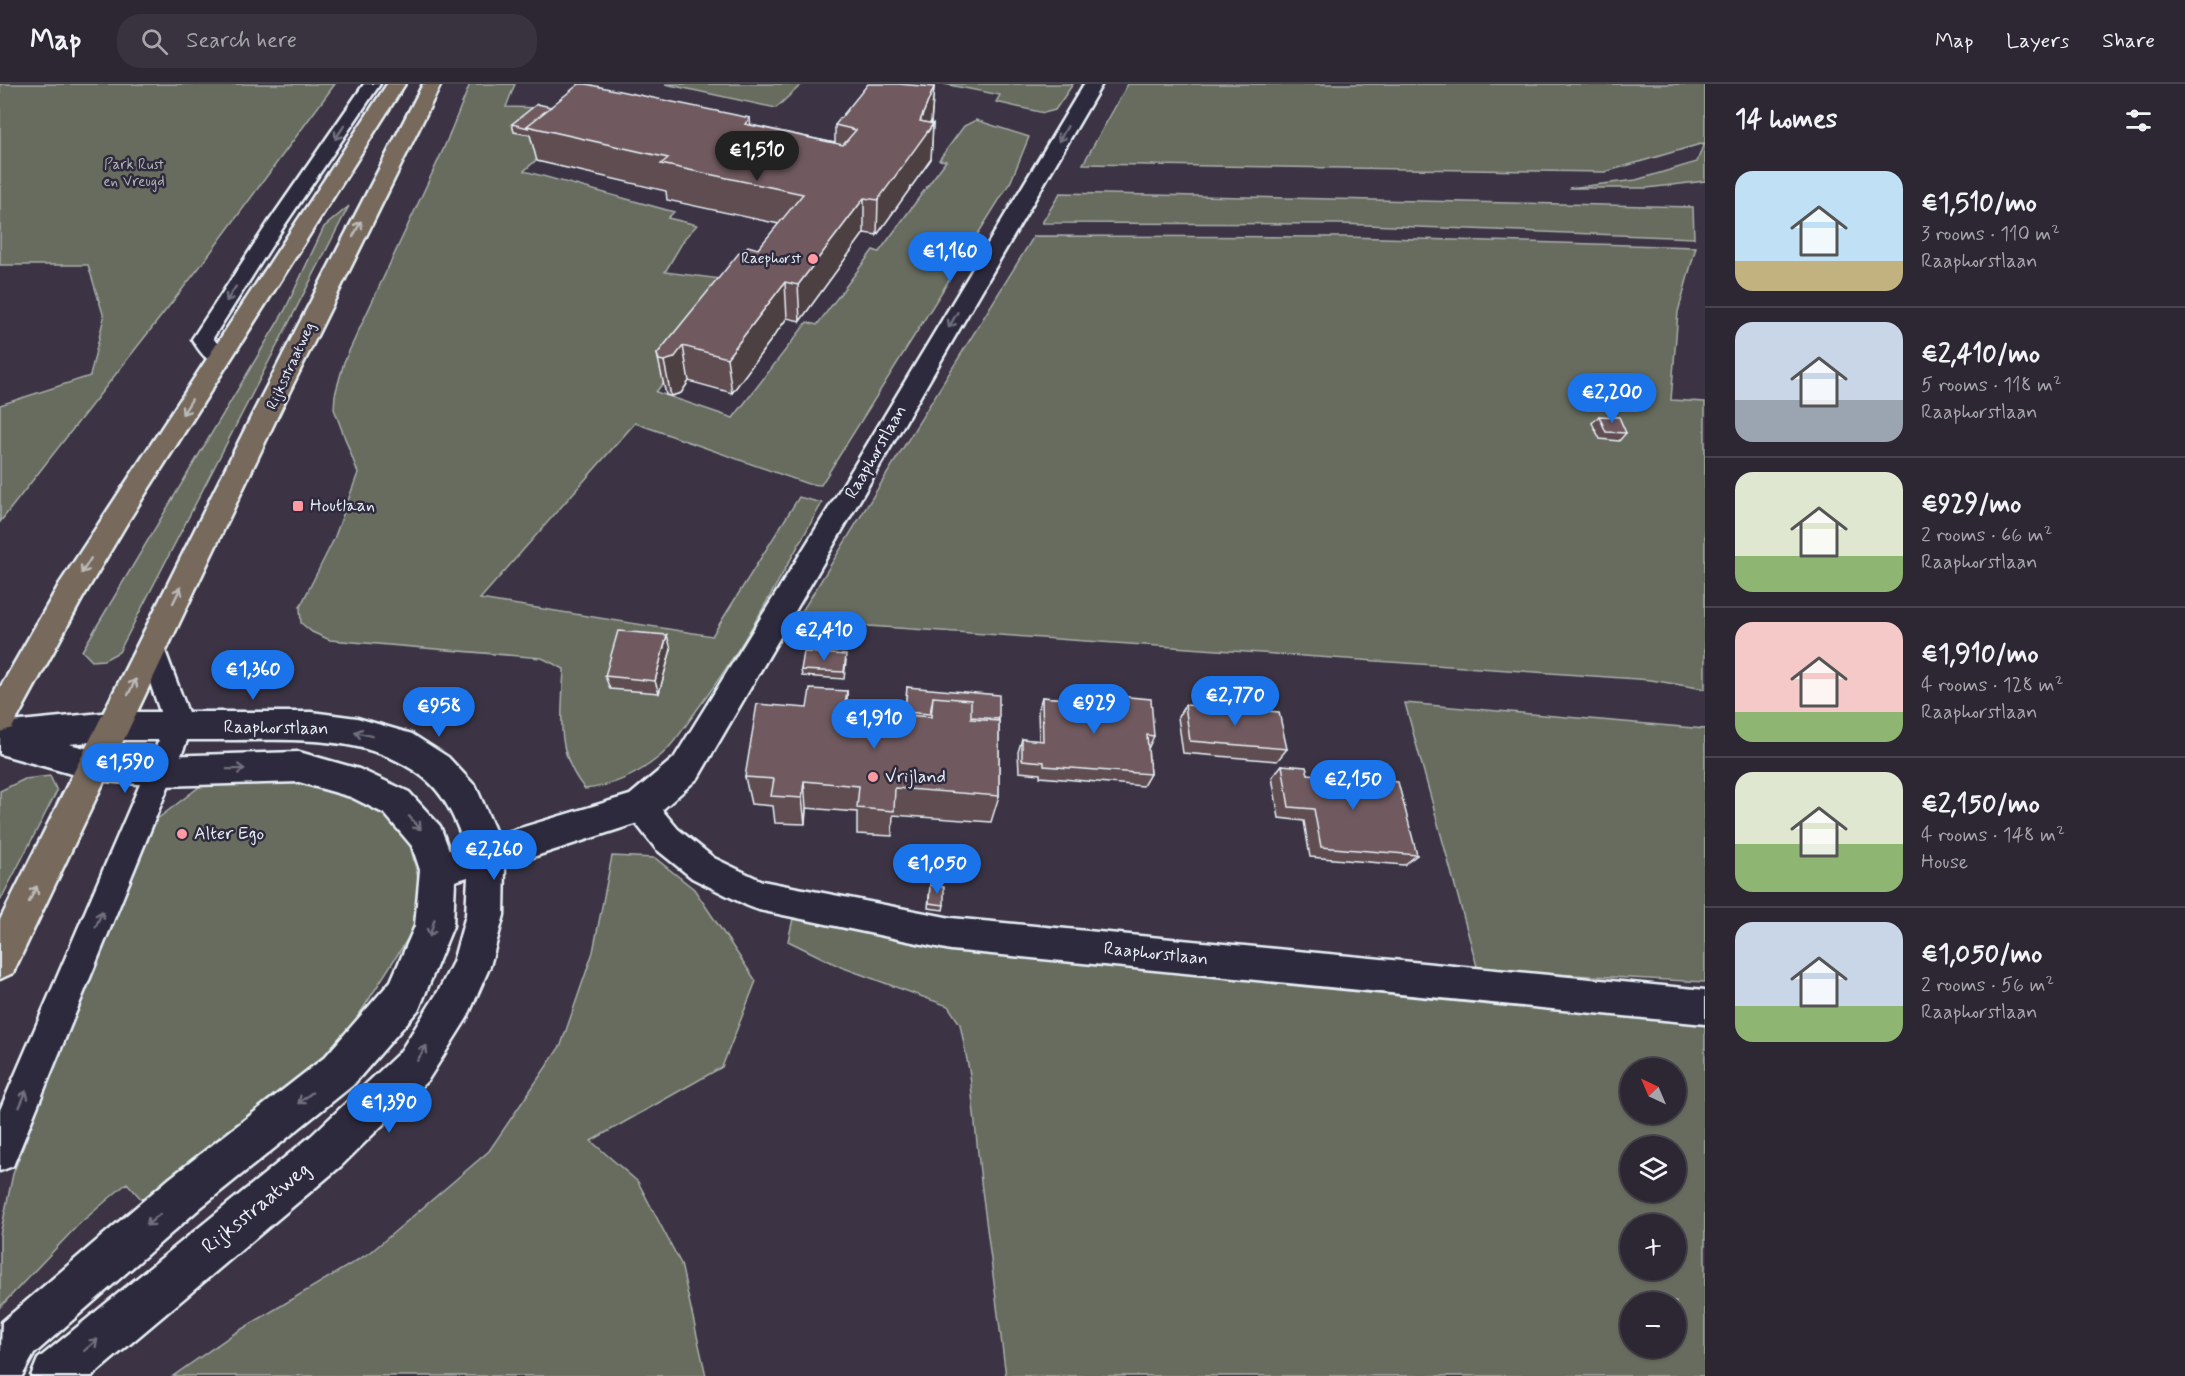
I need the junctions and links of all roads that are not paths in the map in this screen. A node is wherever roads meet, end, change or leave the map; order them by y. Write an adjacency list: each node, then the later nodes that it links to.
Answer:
1 (372, 84): 5 (lane, one-way to 5)
2 (396, 84): 5 (main road)
3 (432, 84): 6 (main road, Rijksstraatweg, one-way to 3)
4 (1093, 84): 14 (street, Raaphorstlaan, one-way to 14)
5 (218, 358): 7 (main road, one-way to 7)
6 (151, 648): 8 (main road, Rijksstraatweg, one-way to 6); 9 (lane)
7 (0, 718)
8 (112, 726): 9 (street, Raaphorstlaan); 10 (street, Raaphorstlaan); 12 (main road, Rijksstraatweg)
9 (179, 726): 13 (lane); 15 (street, Raaphorstlaan, one-way to 9)
10 (0, 737)
11 (0, 741): 12 (street)
12 (93, 765): 13 (street); 17 (main road, Rijksstraatweg, one-way to 12)
13 (161, 771): 16 (street, one-way to 16); 19 (lane, one-way to 13)
14 (641, 807): 15 (street, Raaphorstlaan); 18 (lane, Raaphorstlaan)
15 (487, 855): 16 (street, Raaphorstlaan); 21 (street, Rijksstraatweg, one-way to 15)
16 (438, 870): 20 (street, one-way to 20)
17 (0, 960)
18 (1705, 1007)
19 (0, 1153)
20 (0, 1368)
21 (55, 1376)

